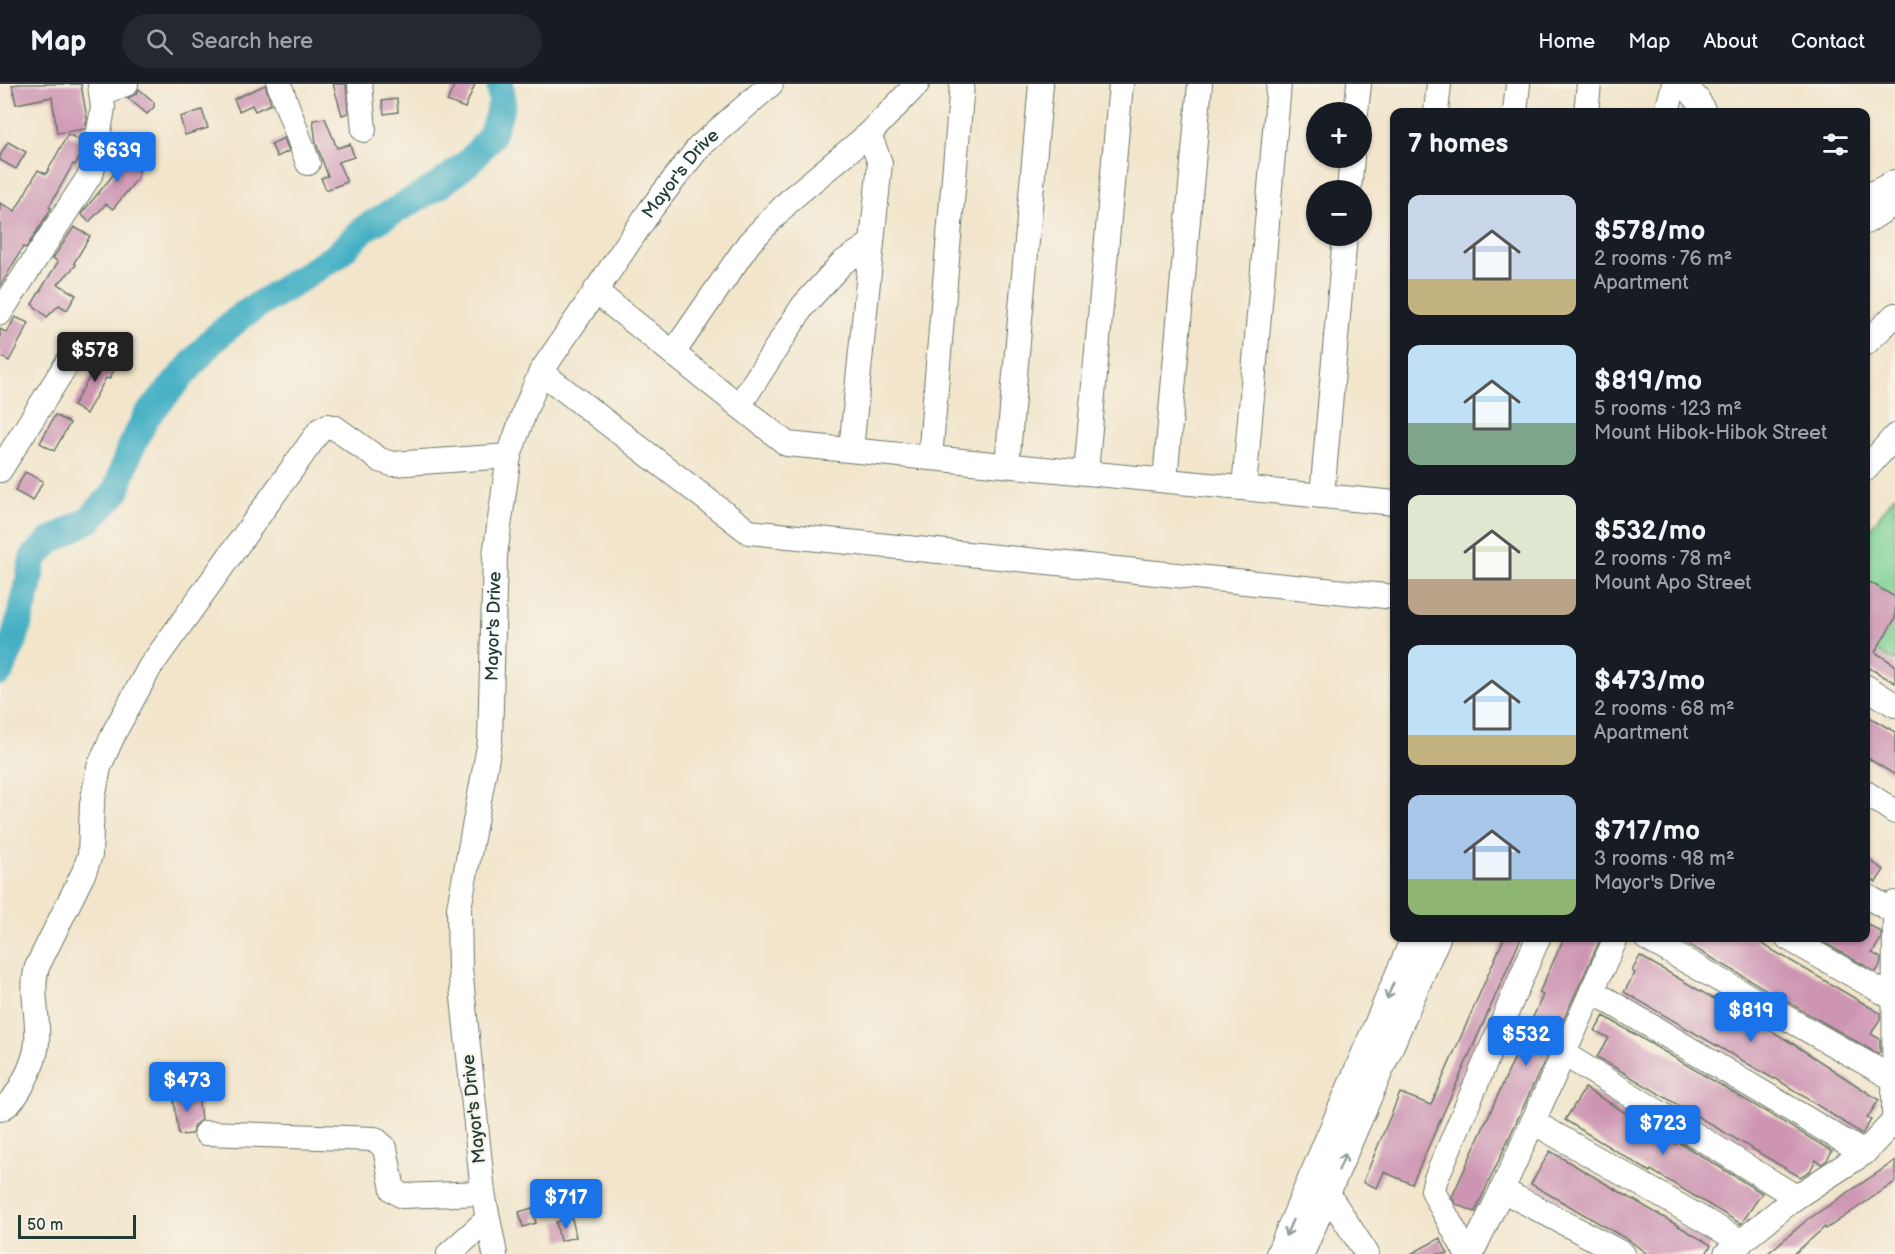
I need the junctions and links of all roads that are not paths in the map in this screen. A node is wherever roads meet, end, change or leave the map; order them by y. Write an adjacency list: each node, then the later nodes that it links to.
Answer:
1 (126, 84): 17 (street)
2 (279, 84): 26 (street)
3 (360, 84): 24 (street)
4 (771, 84): 33 (street, Mayor's Drive)
5 (917, 84): 25 (street)
6 (962, 84): 44 (street)
7 (1041, 84): 46 (street)
8 (1120, 84): 48 (street)
9 (1200, 84): 49 (street)
10 (1280, 84): 50 (street)
11 (1359, 84): 18 (street)
12 (1439, 84): 19 (street)
13 (1518, 84): 20 (street)
14 (1589, 84): 21 (street)
15 (1674, 84): 22 (street)
16 (1684, 84): 23 (street)
17 (100, 89): 34 (street)
18 (1357, 102)
19 (1436, 108)
20 (1515, 108)
21 (1587, 108)
22 (1668, 108)
23 (1702, 108)
24 (364, 130)
25 (869, 134): 31 (street); 37 (street)
26 (308, 163)
27 (1895, 182): 28 (street)
28 (1870, 195)
29 (1895, 203): 30 (street)
30 (1870, 219)
31 (872, 243): 40 (street); 42 (street)
32 (1344, 246): 51 (street)
33 (595, 291): 37 (street); 39 (street, Mayor's Drive)
34 (0, 313)
35 (1895, 315): 36 (street)
36 (1870, 339)
37 (673, 353): 40 (street)
38 (71, 357): 47 (street)
39 (541, 372): 43 (street, Mayor's Drive); 53 (street)
40 (738, 406): 42 (street)
41 (1895, 436): 45 (street)
42 (851, 450): 44 (street)
43 (509, 456): 71 (street); 76 (street, Mayor's Drive)
44 (930, 458): 46 (street)
45 (1870, 464)
46 (1007, 465): 48 (street)
47 (0, 470)
48 (1086, 473): 49 (street)
49 (1165, 480): 50 (street)
50 (1244, 488): 51 (street)
51 (1322, 496): 52 (street)
52 (1390, 503)
53 (1390, 596)
54 (1870, 689): 55 (street)
55 (1895, 705)
56 (1870, 796): 57 (street)
57 (1895, 812)
58 (1870, 898): 60 (street)
59 (1895, 903): 60 (street)
60 (1895, 912): 68 (street)
61 (1411, 942): 77 (street, one-way to 77)
62 (1436, 942): 77 (street, one-way to 62)
63 (1536, 942): 87 (street)
64 (1614, 942): 67 (street)
65 (1654, 942): 70 (street)
66 (1795, 942): 68 (street)
67 (1592, 991): 69 (street); 74 (street)
68 (1894, 999): 70 (street)
69 (1564, 1054): 72 (street); 78 (street)
70 (1894, 1079): 74 (street)
71 (0, 1109)
72 (1533, 1122): 75 (street); 80 (street)
73 (206, 1133): 76 (street)
74 (1864, 1153): 78 (street)
75 (1502, 1190): 87 (street); 88 (street)
76 (483, 1192): 79 (street, Mayor's Drive)
77 (1315, 1196): 83 (street, one-way to 83); 84 (street); 85 (street); 86 (street)
78 (1796, 1197): 80 (street)
79 (488, 1219): 81 (street); 82 (street, Mayor's Drive)
80 (1734, 1248)
81 (449, 1254)
82 (495, 1254)
83 (1278, 1254)
84 (1302, 1254)
85 (1349, 1254)
86 (1366, 1254)
87 (1469, 1254)
88 (1623, 1254)

